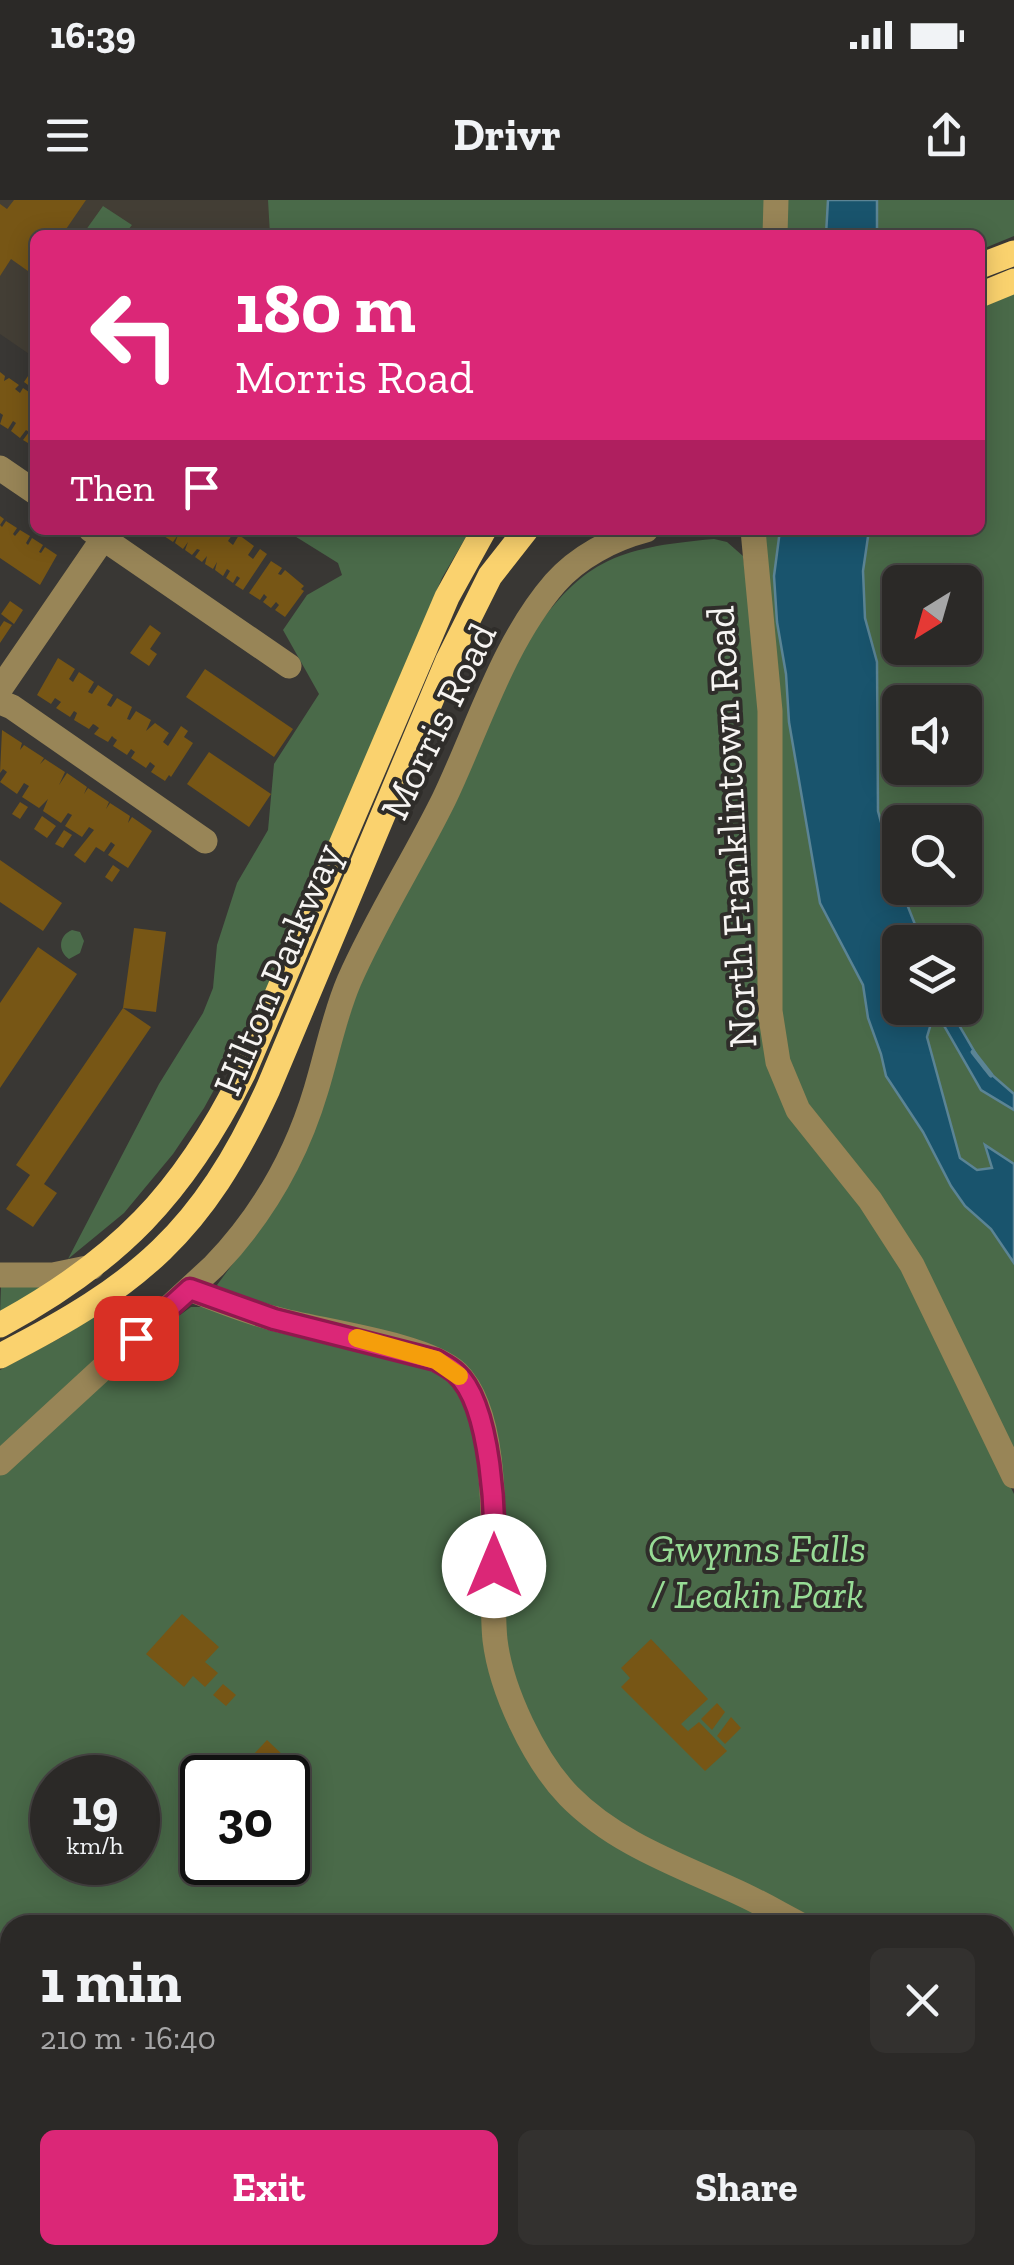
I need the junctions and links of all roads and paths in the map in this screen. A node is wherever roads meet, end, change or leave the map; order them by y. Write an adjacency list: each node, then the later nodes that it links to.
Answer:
1 (776, 200): 2 (street)
2 (775, 230)
3 (1014, 253): 4 (main road)
4 (985, 264)
5 (1014, 282): 6 (main road)
6 (985, 293)
7 (0, 468): 8 (street)
8 (30, 489)
9 (100, 535): 16 (street)
10 (104, 535): 15 (street)
11 (481, 535): 19 (main road, Hilton Parkway)
12 (522, 535): 23 (main road, Hilton Parkway)
13 (633, 535): 21 (street, Morris Road)
14 (753, 535): 25 (street, North Franklintown Road)
15 (290, 666)
16 (0, 689)
17 (0, 702): 18 (street)
18 (205, 841)
19 (92, 1268): 20 (street); 22 (main road, Hilton Parkway)
20 (0, 1276)
21 (190, 1289): 24 (street, Morris Road); 26 (street)
22 (0, 1325)
23 (0, 1356)
24 (0, 1462)
25 (1014, 1476)
26 (781, 1915)

